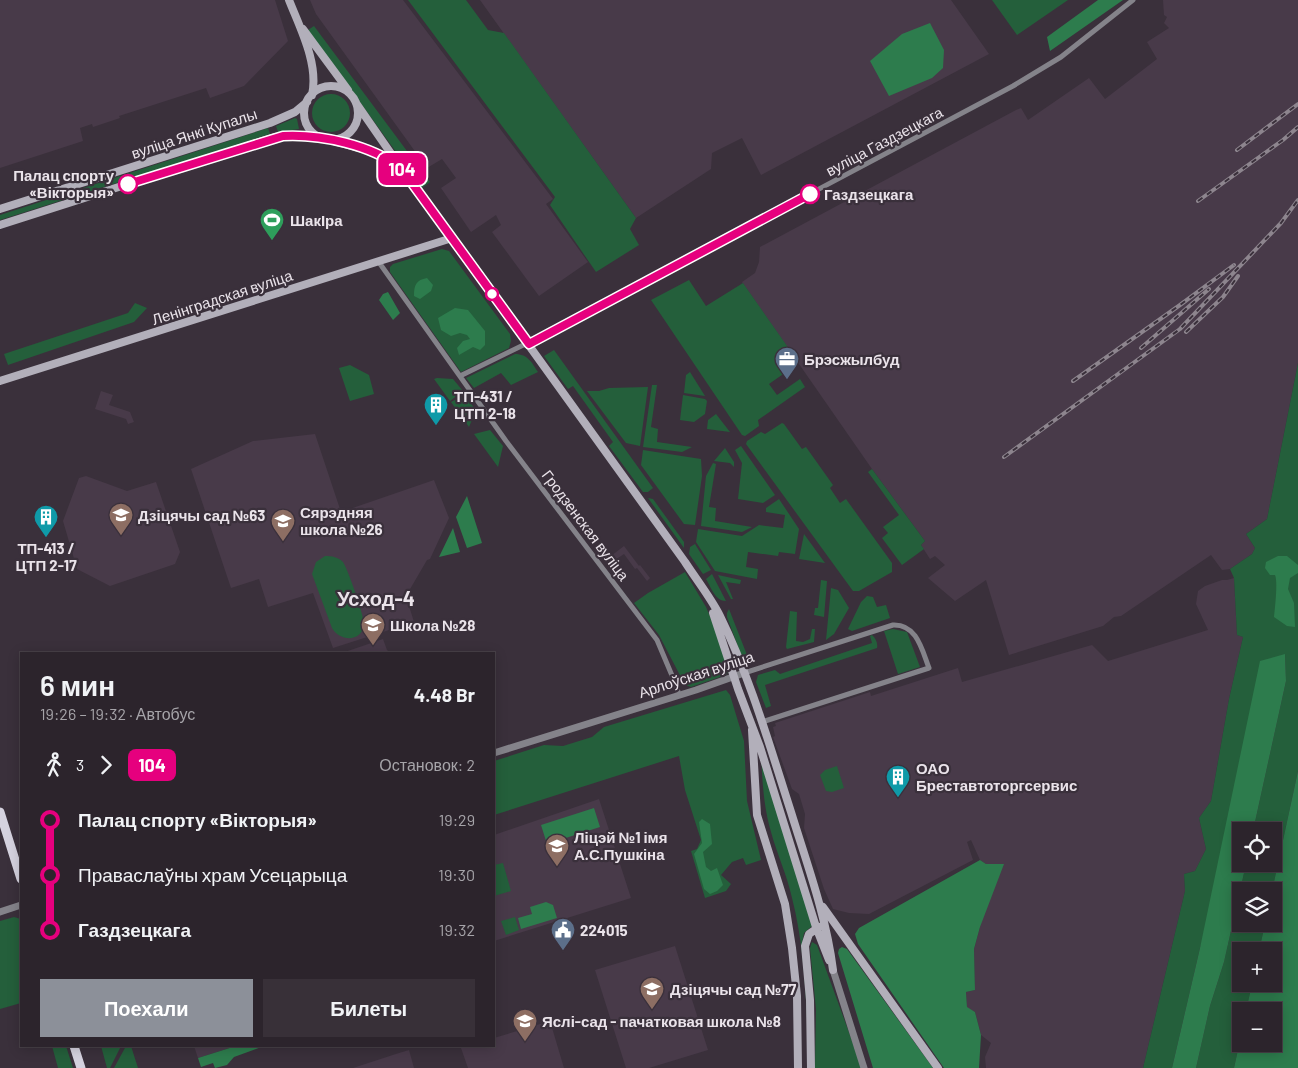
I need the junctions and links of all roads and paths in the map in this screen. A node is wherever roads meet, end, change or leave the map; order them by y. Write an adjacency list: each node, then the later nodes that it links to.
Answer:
1 (289, 0): 3 (main road)
2 (1133, 0): 14 (street, вуліца Газдзецкага)
3 (295, 16): 4 (main road); 5 (main road)
4 (312, 95): 5 (main road); 6 (main road)
5 (351, 95): 7 (main road)
6 (307, 102): 8 (main road); 10 (main road, вуліца Янкі Купалы)
7 (356, 103): 8 (main road); 9 (main road)
8 (327, 139): 9 (main road); 11 (main road, вуліца Янкі Купалы)
9 (401, 168): 12 (main road)
10 (0, 209)
11 (0, 225)
12 (452, 238): 13 (main road, Ленінградская вуліца); 14 (main road)
13 (378, 262): 15 (street, Гродзенская вуліца); 16 (main road, Ленінградская вуліца)
14 (529, 344): 15 (street); 17 (main road)
15 (460, 376): 20 (street, Гродзенская вуліца)
16 (0, 381)
17 (707, 597): 18 (main road); 19 (main road)
18 (744, 673): 19 (street, Арлоўская вуліца); 21 (main road); 21 (street, Арлоўская вуліца)
19 (734, 677): 20 (street, Арлоўская вуліца); 22 (main road)
20 (679, 695): 23 (street, Арлоўская вуліца)
21 (762, 722): 26 (main road)
22 (751, 723): 30 (main road); 34 (main road)
23 (495, 753)
24 (0, 812): 25 (main road)
25 (20, 876)
26 (820, 902): 29 (main road); 37 (main road)
27 (20, 905): 28 (street)
28 (0, 912)
29 (825, 925): 30 (main road); 31 (main road)
30 (816, 927): 31 (main road); 35 (main road)
31 (833, 970): 36 (street)
32 (74, 1047): 33 (main road)
33 (81, 1068)
34 (798, 1068)
35 (811, 1068)
36 (864, 1068)
37 (938, 1068)

